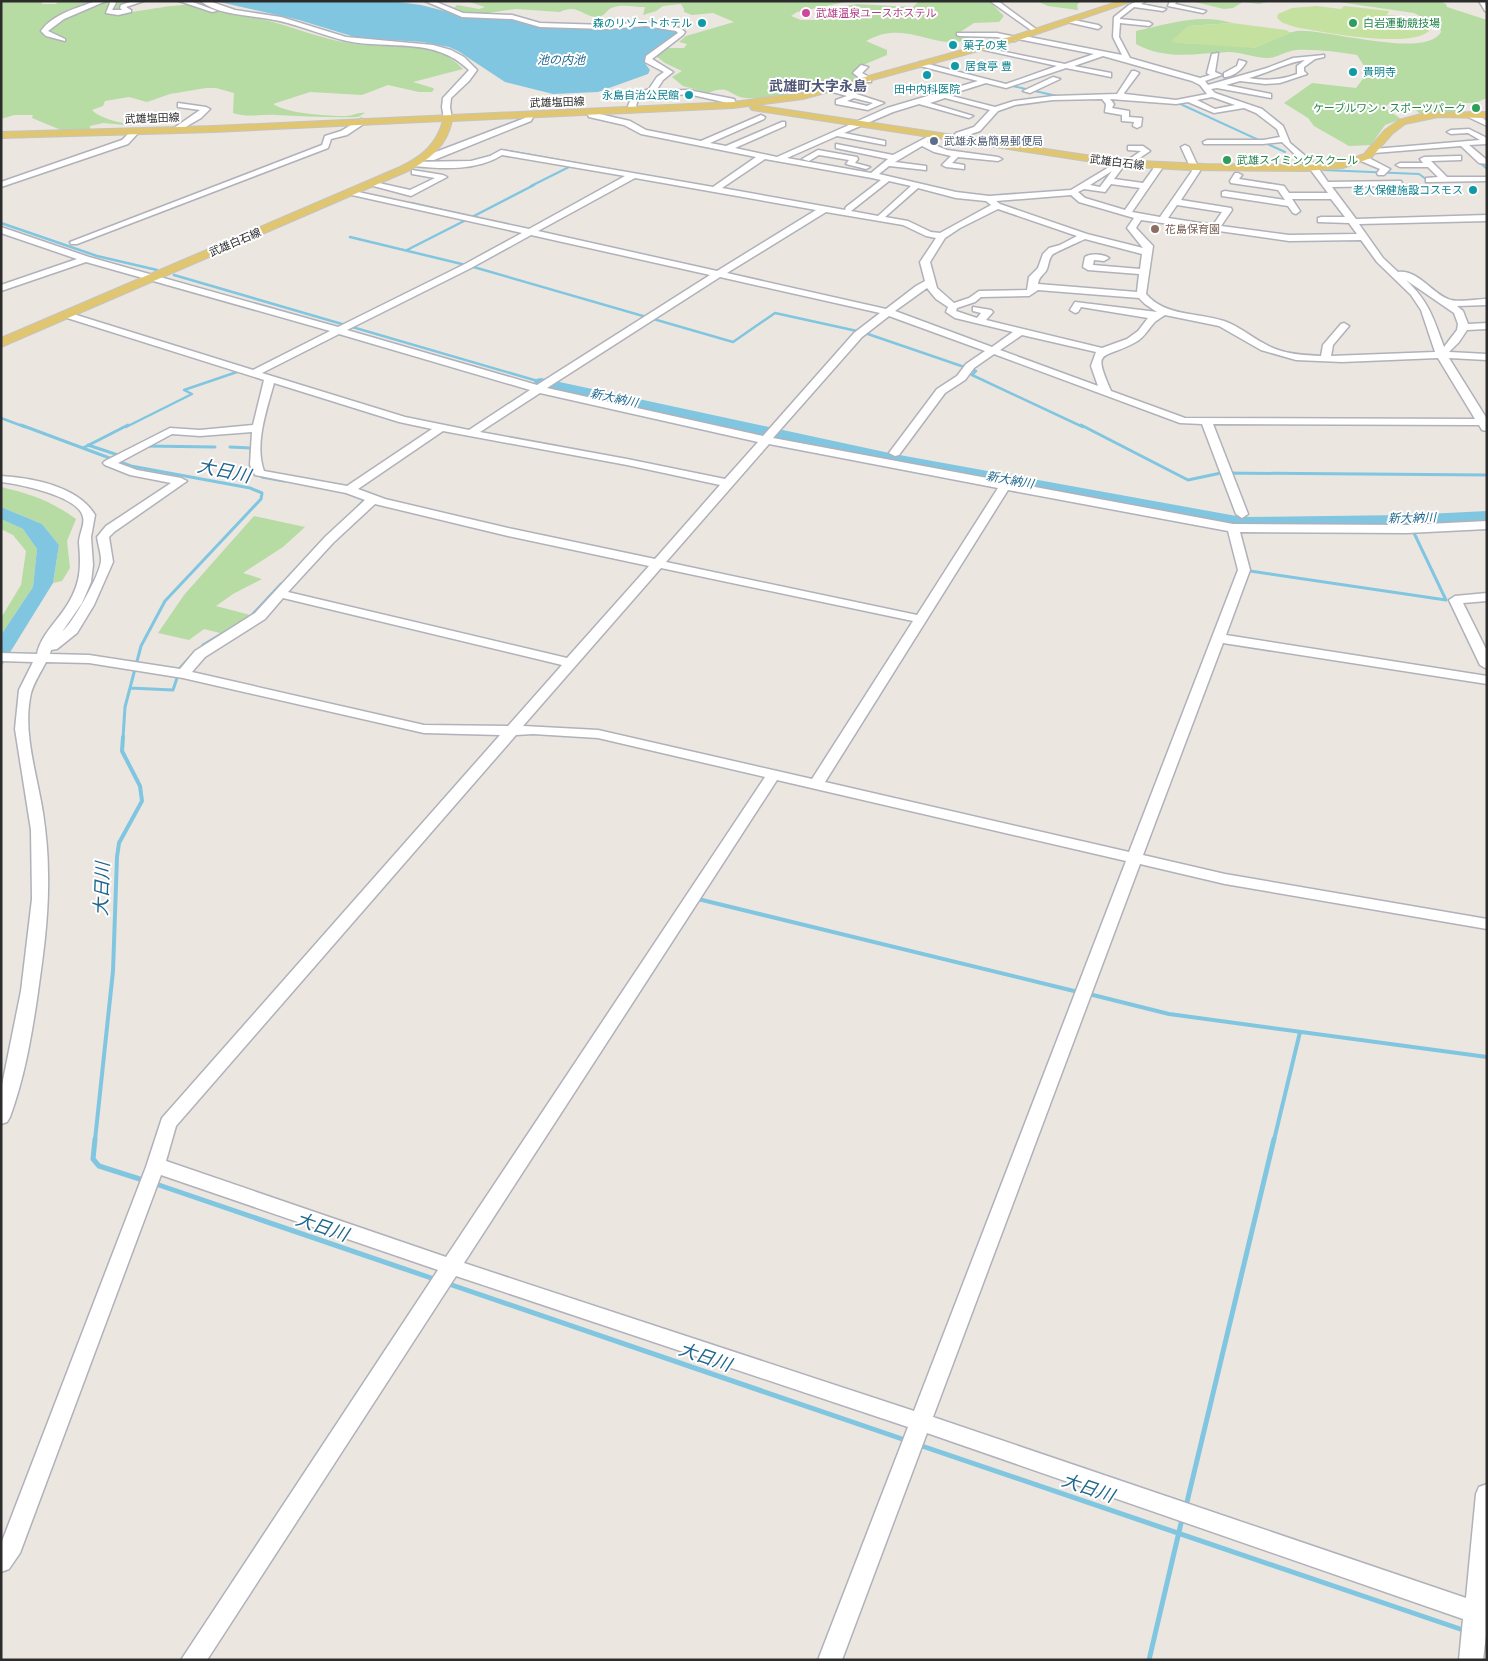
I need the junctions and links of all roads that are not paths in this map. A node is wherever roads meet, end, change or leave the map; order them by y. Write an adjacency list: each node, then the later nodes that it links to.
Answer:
1 (103, 1): 25 (street)
2 (111, 1): 3 (street)
3 (141, 1)
4 (182, 1): 15 (street)
5 (203, 1): 15 (street)
6 (428, 1): 59 (street)
7 (993, 1): 21 (street)
8 (1143, 1): 11 (street)
9 (1174, 1): 14 (street)
10 (1482, 1): 13 (street)
11 (1131, 3): 12 (street); 16 (main road, 武雄塩田線); 17 (street)
12 (1163, 9)
13 (1487, 10)
14 (1203, 11)
15 (237, 12): 86 (street)
16 (1069, 21): 19 (street); 21 (main road, 武雄塩田線)
17 (1117, 23): 18 (street); 20 (street); 33 (street)
18 (1149, 24)
19 (1098, 27)
20 (1138, 27)
21 (1037, 32): 24 (main road, 武雄塩田線)
22 (958, 34): 24 (street)
23 (1068, 36): 26 (street)
24 (1017, 38): 26 (street); 28 (main road, 武雄塩田線)
25 (64, 40)
26 (1055, 44): 29 (street)
27 (1025, 47): 30 (street)
28 (982, 48): 30 (street); 36 (main road, 武雄塩田線)
29 (1103, 53): 33 (street); 37 (street)
30 (1008, 54): 35 (street)
31 (1216, 54): 46 (street)
32 (1067, 56): 35 (street)
33 (1128, 59): 54 (street)
34 (1242, 62): 47 (street)
35 (1052, 63): 37 (street)
36 (923, 64): 44 (street); 52 (main road, 武雄塩田線)
37 (1066, 66): 42 (street); 55 (street)
38 (1108, 66): 42 (street)
39 (864, 67): 52 (street)
40 (1254, 68): 41 (street)
41 (1265, 71): 51 (street); 51 (street)
42 (1094, 72): 45 (street)
43 (1135, 72): 66 (street)
44 (961, 74): 50 (street); 53 (street)
45 (1108, 75)
46 (1218, 75): 47 (street); 54 (street)
47 (1227, 75): 51 (street)
48 (1062, 76): 58 (street)
49 (1166, 78): 54 (street)
50 (948, 79)
51 (1238, 79): 56 (street)
52 (868, 80): 57 (main road, 武雄塩田線)
53 (985, 80): 55 (street); 91 (street)
54 (1200, 81): 56 (street)
55 (1007, 86): 58 (street); 60 (street)
56 (1212, 86): 62 (street); 67 (street)
57 (832, 89): 63 (street); 73 (main road, 武雄塩田線)
58 (1029, 91): 69 (street)
59 (650, 92): 73 (street); 77 (street)
60 (992, 93)
61 (1168, 94): 68 (street)
62 (1212, 95): 68 (street); 74 (street)
63 (852, 96)
64 (984, 96): 71 (street)
65 (1104, 96): 66 (street); 69 (street); 87 (street)
66 (1123, 96): 70 (street)
67 (1268, 96)
68 (1201, 97): 70 (street)
69 (1053, 98): 76 (street)
70 (1188, 99): 74 (street)
71 (968, 102): 75 (street); 76 (street)
72 (180, 105): 94 (street)
73 (734, 105): 77 (main road, 武雄塩田線); 91 (main road, 武雄白石線)
74 (1246, 105): 102 (street)
75 (940, 108): 80 (street); 83 (street)
76 (993, 108): 83 (street); 101 (street)
77 (634, 110): 78 (main road, 武雄塩田線)
78 (591, 113): 79 (main road, 武雄塩田線); 103 (street)
79 (530, 115): 86 (main road, 武雄塩田線); 125 (street)
80 (922, 115)
81 (1471, 115): 82 (main road, 武雄白石線); 92 (street); 115 (main road, 武雄白石線)
82 (1487, 115)
83 (969, 116): 89 (street)
84 (1106, 116): 87 (street)
85 (761, 117): 103 (street)
86 (448, 118): 88 (main road, 武雄塩田線); 125 (main road, 武雄白石線)
87 (1125, 119): 93 (street)
88 (364, 121): 94 (main road, 武雄塩田線); 172 (street)
89 (954, 122)
90 (782, 124): 113 (street)
91 (860, 124): 99 (street); 100 (main road, 武雄白石線)
92 (1487, 124)
93 (1136, 126)
94 (177, 130): 95 (main road, 武雄塩田線)
95 (136, 131): 98 (main road, 武雄塩田線); 147 (street)
96 (1451, 132): 108 (street)
97 (1218, 133): 107 (street)
98 (1, 134)
99 (838, 134): 104 (street); 118 (street)
100 (934, 136): 101 (main road, 武雄白石線); 105 (street)
101 (955, 139): 126 (main road, 武雄白石線)
102 (1285, 139): 107 (street); 132 (street)
103 (704, 142): 113 (street)
104 (882, 142)
105 (922, 142): 116 (street); 122 (street)
106 (1207, 142): 107 (street)
107 (1227, 142)
108 (1487, 142): 109 (street)
109 (1463, 144): 110 (street); 123 (street)
110 (1444, 145): 115 (street); 124 (street)
111 (836, 146): 122 (street)
112 (1185, 147): 131 (street)
113 (729, 148): 117 (street)
114 (1131, 148): 126 (street)
115 (1374, 151): 121 (main road, 武雄白石線)
116 (958, 153): 120 (street); 129 (street)
117 (764, 156): 118 (street); 151 (street)
118 (778, 159): 136 (street)
119 (806, 159): 136 (street)
120 (998, 159)
121 (1364, 159): 132 (main road, 武雄白石線); 134 (street)
122 (891, 160): 133 (street); 136 (street)
123 (1487, 162)
124 (1463, 163): 127 (street); 140 (street)
125 (414, 164): 137 (street); 138 (street); 146 (main road, 武雄白石線)
126 (1124, 164): 130 (main road, 武雄白石線); 144 (street); 149 (street)
127 (1430, 164): 128 (street); 142 (street)
128 (1400, 165)
129 (961, 167)
130 (1159, 167): 131 (main road, 武雄白石線); 150 (street)
131 (1194, 167): 132 (main road, 武雄白石線); 157 (street)
132 (1312, 167): 148 (street)
133 (923, 168)
134 (1382, 172)
135 (453, 173): 138 (street)
136 (875, 173): 139 (street)
137 (634, 175): 151 (street); 167 (street)
138 (443, 178): 146 (street)
139 (888, 178): 143 (street); 143 (street)
140 (1483, 179): 142 (street)
141 (1429, 180): 142 (street)
142 (1446, 180)
143 (918, 181): 156 (street)
144 (1109, 181): 149 (street); 150 (street)
145 (1398, 183): 148 (street)
146 (370, 184): 152 (main road, 武雄白石線)
147 (1, 185)
148 (1326, 185): 155 (street)
149 (1084, 186): 153 (street)
150 (1146, 186): 160 (street)
151 (715, 189): 159 (street)
152 (352, 192): 167 (street); 179 (main road, 武雄白石線)
153 (1073, 192): 156 (street); 160 (street)
154 (1286, 196): 154 (street); 155 (street)
155 (1334, 196): 164 (street)
156 (989, 200): 158 (street)
157 (1175, 202): 162 (street); 165 (street)
158 (997, 206): 168 (street); 169 (street)
159 (824, 209): 168 (street); 178 (street)
160 (1128, 211): 161 (street); 162 (street)
161 (1139, 217): 162 (street); 173 (street)
162 (1165, 217): 165 (street)
163 (1487, 218): 164 (street)
164 (1353, 221): 170 (street); 171 (street)
165 (1218, 224): 171 (street)
166 (1, 230): 175 (street)
167 (529, 232): 178 (street); 196 (street)
168 (942, 236): 181 (street)
169 (1084, 236): 173 (street); 182 (street)
170 (1363, 237): 171 (street); 176 (street)
171 (1332, 238)
172 (74, 242)
173 (1147, 252): 177 (street)
174 (1104, 258): 177 (street)
175 (86, 259): 179 (street); 183 (street)
176 (1393, 271): 186 (street); 202 (street)
177 (1144, 272): 184 (street)
178 (720, 274): 190 (street); 207 (street)
179 (154, 278): 192 (main road, 武雄白石線); 196 (street)
180 (1064, 280): 184 (street)
181 (929, 283): 188 (street); 190 (street)
182 (1034, 287): 184 (street); 188 (street)
183 (1, 288)
184 (1142, 291): 191 (street)
185 (1487, 302): 186 (street)
186 (1445, 303): 197 (street)
187 (1078, 304): 191 (street)
188 (953, 306): 193 (street)
189 (976, 309): 193 (street)
190 (888, 312): 200 (street); 214 (street)
191 (1160, 314): 201 (street); 204 (street)
192 (67, 315): 199 (main road, 武雄白石線); 205 (street)
193 (979, 321): 198 (street)
194 (1344, 326): 204 (street)
195 (1487, 326): 197 (street)
196 (344, 327): 205 (street); 207 (street)
197 (1462, 327): 202 (street)
198 (1021, 331): 200 (street); 201 (street)
199 (1, 343)
200 (993, 350): 208 (street); 215 (street)
201 (1103, 351): 208 (street)
202 (1441, 354): 203 (street); 204 (street); 210 (street)
203 (1487, 357)
204 (1326, 358)
205 (254, 373): 206 (street)
206 (270, 378): 211 (street); 212 (street)
207 (543, 385): 213 (street); 214 (street)
208 (1107, 393): 209 (street)
209 (1206, 421): 210 (street); 221 (street)
210 (1485, 425)
211 (258, 428): 219 (street); 229 (street)
212 (441, 428): 213 (street); 219 (street)
213 (470, 434): 217 (street)
214 (769, 436): 217 (street); 218 (street)
215 (895, 453)
216 (1, 479): 229 (street)
217 (727, 483): 224 (street)
218 (1004, 487): 223 (street); 227 (street)
219 (349, 490): 220 (street)
220 (373, 500): 224 (street); 225 (street)
221 (1242, 514)
222 (1487, 525): 223 (street)
223 (1233, 528): 228 (street)
224 (656, 564): 227 (street); 231 (street)
225 (280, 594): 231 (street); 233 (street)
226 (1487, 597): 232 (street)
227 (920, 619): 237 (street)
228 (1219, 638): 234 (street); 238 (street)
229 (41, 655): 230 (street); 233 (street); 240 (street)
230 (1, 656)
231 (570, 663): 235 (street)
232 (1487, 665)
233 (182, 674): 235 (street)
234 (1487, 680)
235 (512, 731): 236 (street); 241 (street)
236 (774, 774): 237 (street); 242 (street)
237 (818, 783): 238 (street)
238 (1134, 858): 239 (street); 243 (street)
239 (1487, 924)
240 (1, 1117)
241 (154, 1167): 242 (street); 245 (street)
242 (452, 1267): 243 (street); 248 (street)
243 (919, 1425): 246 (street); 249 (street)
244 (1487, 1494): 246 (street)
245 (1, 1562)
246 (1481, 1614): 247 (street)
247 (1471, 1655)
248 (193, 1660)
249 (830, 1660)

